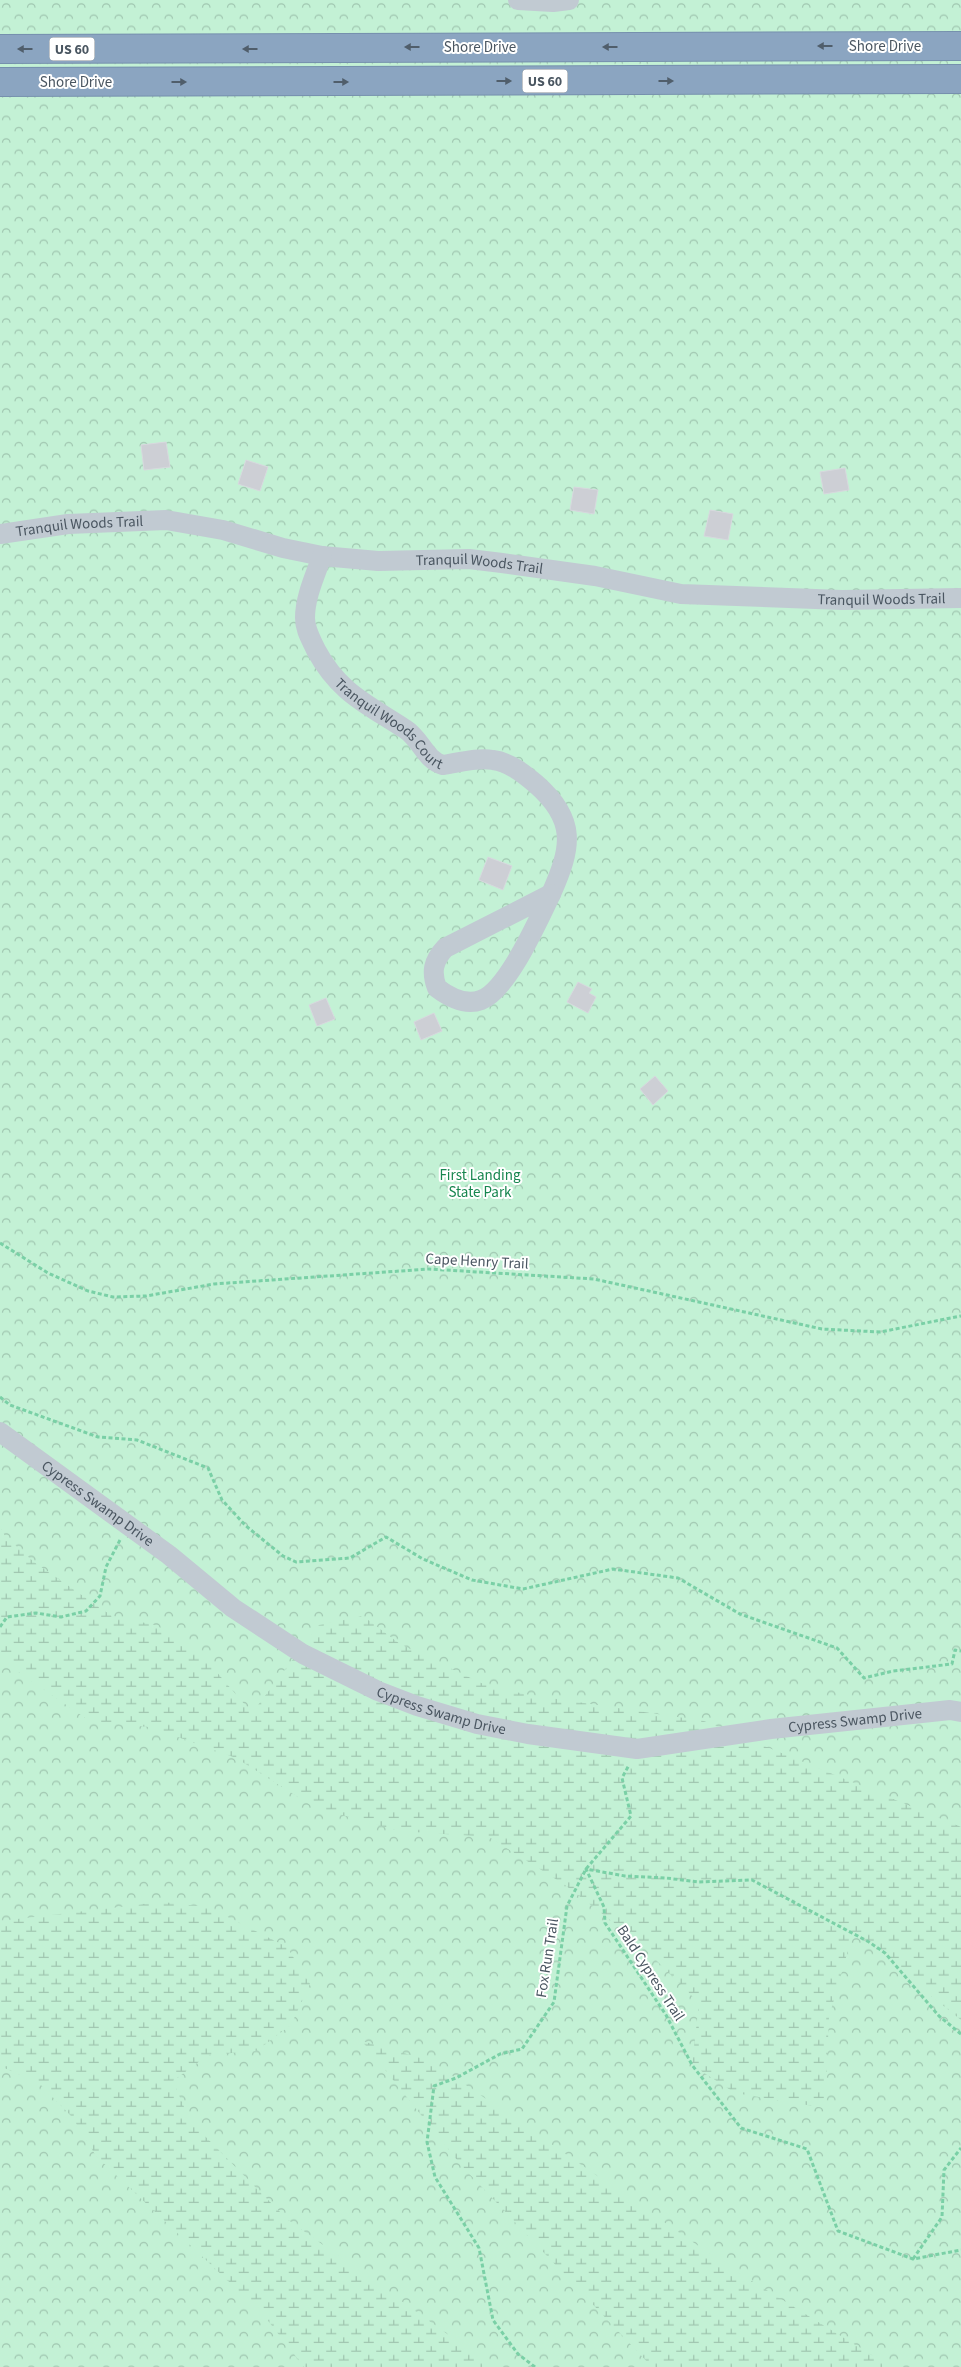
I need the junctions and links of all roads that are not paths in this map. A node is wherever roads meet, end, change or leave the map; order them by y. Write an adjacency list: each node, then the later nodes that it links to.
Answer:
1 (518, 0): 2 (street)
2 (569, 0)
3 (961, 46): 4 (highway, Shore Drive / US 60, one-way to 4)
4 (0, 49)
5 (961, 79): 6 (highway, Shore Drive / US 60, one-way to 5)
6 (0, 82)
7 (0, 534): 8 (street, Tranquil Woods Trail)
8 (322, 556): 9 (street, Tranquil Woods Trail); 10 (street, Tranquil Woods Court)
9 (961, 598)
10 (551, 894): 10 (street, Tranquil Woods Court)
11 (0, 1432): 12 (street, Cypress Swamp Drive)
12 (961, 1712)

